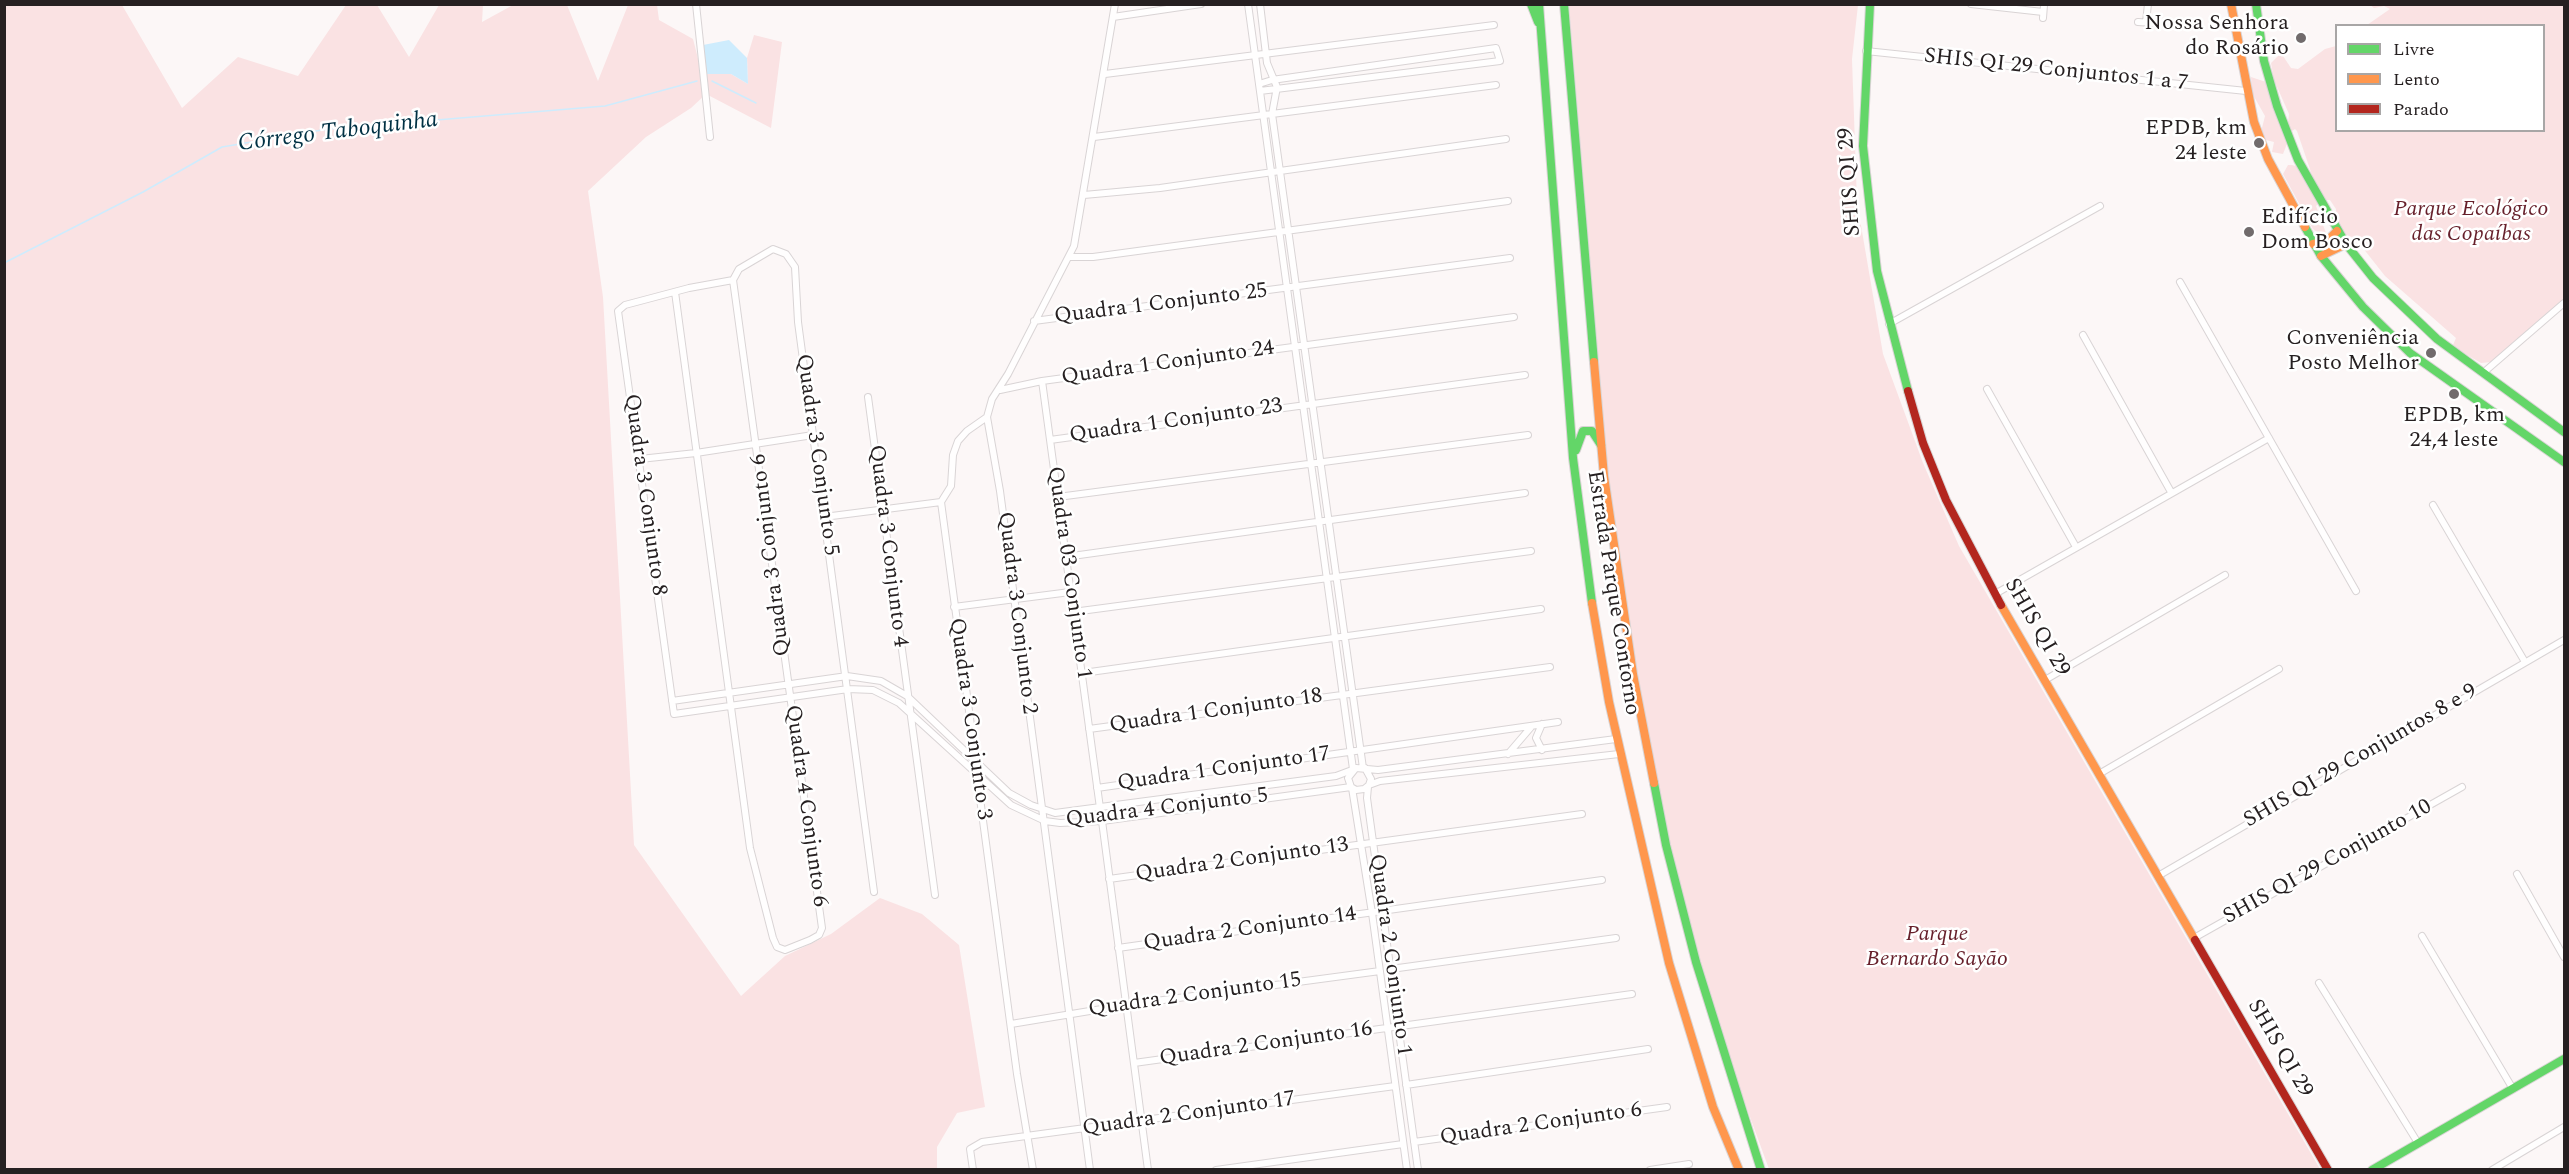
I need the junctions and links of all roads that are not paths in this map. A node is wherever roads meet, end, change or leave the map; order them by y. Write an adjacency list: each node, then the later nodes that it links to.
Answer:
1 (696, 4): 30 (street)
2 (1115, 4): 15 (street)
3 (1201, 4): 15 (street)
4 (1248, 4): 21 (street)
5 (1260, 4): 20 (street)
6 (1531, 4): 18 (main road)
7 (1539, 4): 18 (main road, Estrada Parque Contorno)
8 (1564, 4): 74 (main road, Estrada Parque Contorno)
9 (1870, 4): 19 (main road, SHIS QI 29)
10 (1971, 4): 14 (street)
11 (2148, 4): 16 (street)
12 (2231, 4): 27 (main road)
13 (2256, 4): 40 (main road)
14 (2044, 12)
15 (1113, 17): 22 (street)
16 (2138, 22)
17 (1494, 25): 20 (street)
18 (1541, 31): 77 (main road, Estrada Parque Contorno)
19 (1866, 51): 27 (street, SHIS QI 29 Conjuntos 1 a 7); 54 (main road, SHIS QI 29)
20 (1265, 54): 21 (street); 23 (street)
21 (1255, 55): 22 (street); 25 (street)
22 (1105, 74): 31 (street)
23 (1274, 80): 25 (street); 26 (street); 26 (street)
24 (1496, 85): 28 (street)
25 (1259, 87): 26 (street); 29 (street)
26 (1277, 91): 28 (street)
27 (2246, 91): 41 (main road)
28 (1272, 114): 29 (street); 33 (street)
29 (1262, 116): 31 (street); 34 (street)
30 (710, 137)
31 (1094, 137): 35 (street)
32 (1506, 139): 33 (street)
33 (1281, 171): 34 (street); 38 (street)
34 (1271, 173): 35 (street); 39 (street)
35 (1084, 195): 44 (street)
36 (1508, 201): 38 (street)
37 (2100, 206): 54 (street)
38 (1289, 229): 39 (street); 48 (street)
39 (1278, 230): 44 (street); 49 (street)
40 (2337, 231): 41 (main road); 42 (main road)
41 (2313, 244): 43 (main road)
42 (2346, 244): 43 (main road); 58 (main road)
43 (2321, 256): 76 (main road)
44 (1069, 257): 53 (street)
45 (1510, 258): 48 (street, Quadra 1 Conjunto 25)
46 (733, 280): 50 (street); 68 (street, Quadra 3 Conjunto 5); 72 (street)
47 (2180, 282): 70 (street)
48 (1297, 287): 49 (street, Quadra 1 Conjunto 25); 56 (street)
49 (1287, 289): 53 (street, Quadra 1 Conjunto 25); 57 (street)
50 (675, 292): 75 (street); 78 (street, Quadra 3 Conjunto 8)
51 (2565, 303): 58 (street)
52 (1514, 317): 56 (street, Quadra 1 Conjunto 24)
53 (1034, 321): 62 (street)
54 (1889, 324): 99 (main road, SHIS QI 29)
55 (2083, 335): 82 (street)
56 (1305, 345): 57 (street, Quadra 1 Conjunto 24); 64 (street)
57 (1295, 347): 60 (street, Quadra 1 Conjunto 24); 65 (street)
58 (2483, 374): 67 (main road)
59 (1525, 375): 64 (street, Quadra 1 Conjunto 23)
60 (1042, 381): 62 (street); 71 (street, Quadra 03 Conjunto 1)
61 (1987, 389): 91 (street)
62 (1000, 390): 66 (street)
63 (868, 396): 87 (street, Quadra 3 Conjunto 4)
64 (1312, 403): 65 (street, Quadra 1 Conjunto 23); 79 (street)
65 (1302, 404): 71 (street, Quadra 1 Conjunto 23); 80 (street)
66 (987, 417): 85 (street); 100 (street, Quadra 3 Conjunto 2)
67 (2565, 432)
68 (813, 435): 72 (street, Quadra 3 Conjunto 6); 88 (street, Quadra 3 Conjunto 5)
69 (1528, 435): 79 (street)
70 (2269, 438): 82 (street); 97 (street)
71 (1050, 440): 84 (street, Quadra 03 Conjunto 1)
72 (756, 445): 75 (street); 113 (street, Quadra 3 Conjunto 6)
73 (2564, 449): 76 (main road)
74 (1603, 450): 77 (main road); 201 (main road, Estrada Parque Contorno)
75 (696, 453): 78 (street); 115 (street)
76 (2556, 456): 81 (main road)
77 (1574, 458): 128 (main road, Estrada Parque Contorno)
78 (640, 459): 120 (street, Quadra 3 Conjunto 8)
79 (1321, 460): 80 (street); 89 (street)
80 (1311, 462): 84 (street); 90 (street)
81 (2565, 462)
82 (2171, 492): 91 (street)
83 (1525, 494): 89 (street)
84 (1058, 497): 93 (street, Quadra 03 Conjunto 1)
85 (941, 502): 87 (street); 101 (street, Quadra 3 Conjunto 3)
86 (2433, 505): 107 (street)
87 (882, 509): 88 (street); 119 (street, Quadra 3 Conjunto 4)
88 (824, 517): 111 (street, Quadra 3 Conjunto 5)
89 (1329, 519): 90 (street); 95 (street)
90 (1318, 521): 93 (street); 96 (street)
91 (2076, 547): 99 (street)
92 (1532, 551): 95 (street)
93 (1065, 556): 98 (street, Quadra 03 Conjunto 1)
94 (2225, 575): 112 (street)
95 (1336, 577): 96 (street); 104 (street)
96 (1327, 579): 103 (street); 105 (street)
97 (2356, 591)
98 (1070, 592): 100 (street); 103 (street, Quadra 03 Conjunto 1)
99 (1995, 594): 112 (main road, SHIS QI 29)
100 (1013, 599): 101 (street); 148 (street, Quadra 3 Conjunto 2)
101 (954, 607): 137 (street, Quadra 3 Conjunto 3)
102 (1541, 609): 104 (street)
103 (1073, 612): 110 (street, Quadra 03 Conjunto 1)
104 (1344, 635): 105 (street); 116 (street)
105 (1334, 637): 110 (street); 117 (street)
106 (2565, 640): 107 (street, SHIS QI 29 Conjuntos 8 e 9)
107 (2525, 662): 156 (street, SHIS QI 29 Conjuntos 8 e 9)
108 (1550, 667): 116 (street, Quadra 1 Conjunto 18)
109 (2279, 669): 140 (street)
110 (1083, 674): 127 (street, Quadra 03 Conjunto 1)
111 (847, 676): 113 (street); 114 (street, Quadra 3 Conjunto 5); 119 (street)
112 (2045, 680): 140 (main road, SHIS QI 29)
113 (789, 684): 115 (street); 118 (street, Quadra 4 Conjunto 6)
114 (848, 688): 118 (street, Quadra 4 Conjunto 5); 122 (street, Quadra 4 Conjunto 5); 159 (street)
115 (730, 692): 120 (street); 121 (street)
116 (1352, 693): 117 (street, Quadra 1 Conjunto 18); 131 (street)
117 (1343, 694): 127 (street, Quadra 1 Conjunto 18); 132 (street)
118 (791, 696): 121 (street, Quadra 4 Conjunto 5); 121 (street, Quadra 4 Conjunto 6)
119 (907, 696): 122 (street, Quadra 3 Conjunto 4); 137 (street, Quadra 1 Conjunto 17)
120 (672, 701): 123 (street, Quadra 3 Conjunto 8)
121 (732, 705): 123 (street, Quadra 4 Conjunto 5)
122 (910, 713): 141 (street, Quadra 4 Conjunto 5); 160 (street, Quadra 3 Conjunto 4)
123 (674, 714)
124 (1558, 722): 125 (street, Quadra 1 Conjunto 17)
125 (1542, 724): 126 (street, Quadra 1 Conjunto 17); 130 (street)
126 (1533, 726): 131 (street, Quadra 1 Conjunto 17); 133 (street)
127 (1089, 729): 145 (street, Quadra 03 Conjunto 1)
128 (1616, 739): 129 (street); 134 (main road, Estrada Parque Contorno)
129 (1568, 746): 130 (street); 135 (street)
130 (1545, 749): 133 (street); 136 (street)
131 (1361, 751): 132 (street, Quadra 1 Conjunto 17); 138 (street)
132 (1351, 753): 139 (street); 145 (street, Quadra 1 Conjunto 17)
133 (1508, 754): 138 (street)
134 (1619, 754): 135 (street); 200 (main road, Estrada Parque Contorno)
135 (1569, 759): 136 (street)
136 (1549, 761): 142 (street)
137 (976, 763): 141 (street, Quadra 3 Conjunto 3); 148 (street, Quadra 1 Conjunto 17)
138 (1364, 768): 139 (street); 142 (street)
139 (1352, 770): 143 (street); 146 (street, Quadra 1 Conjunto 17)
140 (2099, 774): 156 (main road, SHIS QI 29)
141 (978, 777): 150 (street, Quadra 4 Conjunto 5); 174 (street, Quadra 3 Conjunto 3)
142 (1368, 786): 143 (street); 153 (street)
143 (1352, 787): 151 (street, Quadra 4 Conjunto 5); 154 (street)
144 (2462, 787): 165 (street, SHIS QI 29 Conjunto 10)
145 (1097, 788): 147 (street, Quadra 03 Conjunto 1)
146 (1109, 807): 147 (street, Quadra 1 Conjunto 17); 151 (street)
147 (1097, 808): 148 (street, Quadra 1 Conjunto 17); 152 (street, Quadra 03 Conjunto 1)
148 (1043, 810): 150 (street, Quadra 3 Conjunto 2)
149 (1582, 814): 153 (street, Quadra 2 Conjunto 1)
150 (1045, 820): 152 (street, Quadra 4 Conjunto 5); 173 (street, Quadra 3 Conjunto 2)
151 (1110, 820): 152 (street, Quadra 4 Conjunto 5)
152 (1099, 821): 157 (street, Quadra 03 Conjunto 1)
153 (1374, 842): 154 (street, Quadra 2 Conjunto 13); 161 (street, Quadra 2 Conjunto 1)
154 (1362, 844): 157 (street, Quadra 2 Conjunto 13); 162 (street)
155 (2517, 874): 167 (street)
156 (2158, 876): 165 (main road, SHIS QI 29)
157 (1109, 879): 166 (street, Quadra 03 Conjunto 1)
158 (1602, 880): 161 (street, Quadra 2 Conjunto 14)
159 (874, 892)
160 (935, 896)
161 (1382, 911): 162 (street, Quadra 2 Conjunto 14); 168 (street, Quadra 2 Conjunto 1)
162 (1372, 913): 166 (street, Quadra 2 Conjunto 14); 169 (street)
163 (2422, 936): 182 (street)
164 (1616, 938): 168 (street)
165 (2194, 938): 202 (main road, SHIS QI 29)
166 (1118, 948): 172 (street, Quadra 03 Conjunto 1)
167 (2565, 957)
168 (1390, 969): 175 (street, Quadra 2 Conjunto 1)
169 (1380, 971): 172 (street, Quadra 2 Conjunto 15); 176 (street)
170 (2319, 983): 189 (street)
171 (1632, 994): 175 (street, Quadra 2 Conjunto 16)
172 (1126, 1005): 173 (street, Quadra 2 Conjunto 15); 179 (street, Quadra 03 Conjunto 1)
173 (1070, 1014): 174 (street, Quadra 2 Conjunto 15); 186 (street, Quadra 3 Conjunto 2)
174 (1011, 1024): 187 (street, Quadra 3 Conjunto 3)
175 (1398, 1028): 176 (street, Quadra 2 Conjunto 16); 180 (street, Quadra 2 Conjunto 1)
176 (1388, 1029): 179 (street, Quadra 2 Conjunto 16); 181 (street)
177 (1648, 1049): 180 (street)
178 (2565, 1059): 182 (main road)
179 (1134, 1063): 184 (street, Quadra 03 Conjunto 1)
180 (1406, 1085): 188 (street, Quadra 2 Conjunto 1)
181 (1395, 1086): 184 (street, Quadra 2 Conjunto 17); 190 (street)
182 (2514, 1089): 189 (main road)
183 (1667, 1107): 188 (street, Quadra 2 Conjunto 6)
184 (1142, 1122): 186 (street, Quadra 2 Conjunto 17); 195 (street, Quadra 03 Conjunto 1)
185 (2565, 1127): 204 (street)
186 (1086, 1130): 187 (street, Quadra 2 Conjunto 17); 194 (street, Quadra 3 Conjunto 2)
187 (1029, 1136): 192 (street, Quadra 2 Conjunto 17); 193 (street, Quadra 3 Conjunto 3)
188 (1414, 1142): 198 (street, Quadra 2 Conjunto 1)
189 (2418, 1143): 203 (main road)
190 (1403, 1144): 196 (street); 197 (street)
191 (1689, 1164): 199 (street)
192 (973, 1170)
193 (1033, 1170)
194 (1090, 1170)
195 (1148, 1170)
196 (1216, 1170)
197 (1407, 1170)
198 (1418, 1170)
199 (1650, 1170)
200 (1739, 1170)
201 (1761, 1170)
202 (2328, 1170)
203 (2372, 1170)
204 (2492, 1170)

